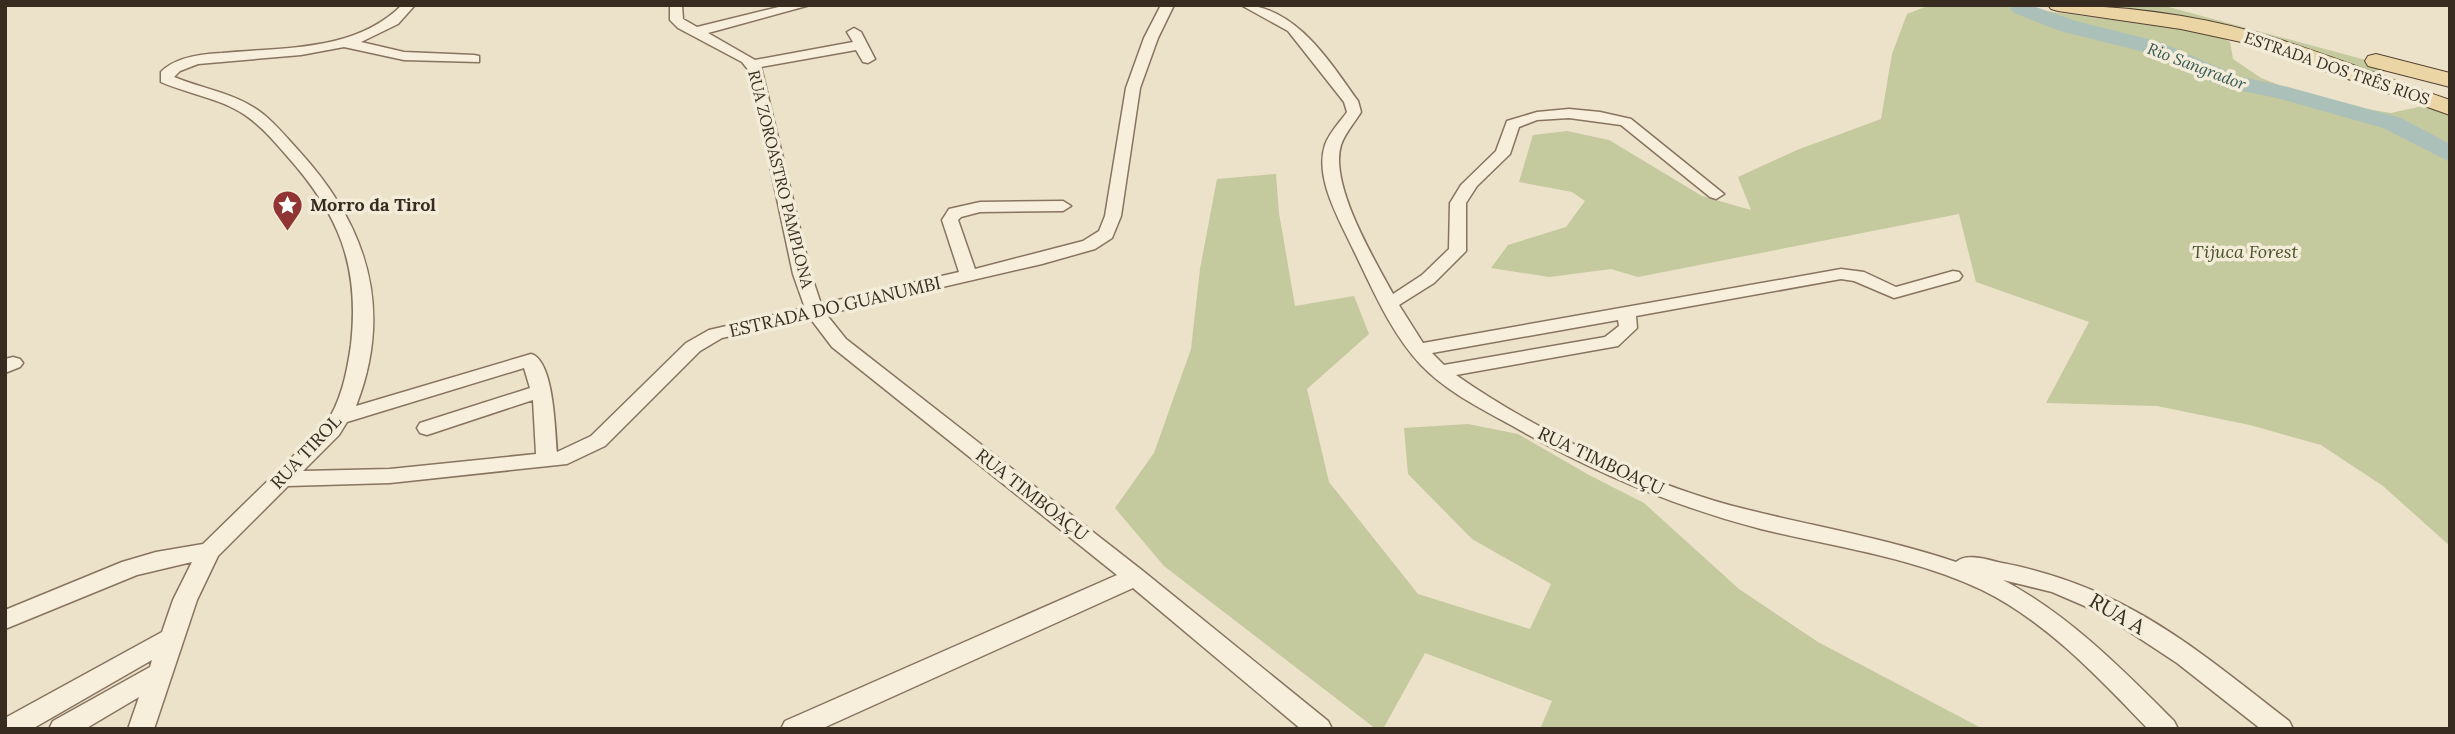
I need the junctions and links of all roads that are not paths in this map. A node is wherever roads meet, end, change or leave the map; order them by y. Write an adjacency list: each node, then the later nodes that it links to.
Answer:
1 (409, 5): 9 (street, RUA TIROL)
2 (676, 5): 8 (street, RUA ZOROASTRO PAMPLONA)
3 (804, 5): 8 (street)
4 (1168, 5): 18 (street, ESTRADA DO GUANUMBI)
5 (1247, 5): 20 (street, RUA TIMBOAÇU)
6 (2058, 5): 14 (main road, ESTRADA DOS TRÊS RIOS)
7 (2169, 5): 13 (main road)
8 (695, 32): 12 (street, RUA ZOROASTRO PAMPLONA)
9 (345, 43): 10 (street); 26 (street, RUA TIROL)
10 (474, 59)
11 (868, 59): 12 (street)
12 (753, 64): 21 (street, RUA ZOROASTRO PAMPLONA)
13 (2446, 79): 14 (main road)
14 (2409, 92): 15 (main road, ESTRADA DOS TRÊS RIOS)
15 (2450, 108)
16 (1716, 194): 20 (street)
17 (1063, 206): 18 (street)
18 (969, 276): 21 (street, ESTRADA DO GUANUMBI)
19 (1953, 276): 22 (street)
20 (1389, 304): 23 (street, RUA TIMBOAÇU)
21 (815, 312): 28 (street, ESTRADA DO GUANUMBI); 32 (street, RUA TIMBOAÇU)
22 (1626, 314): 23 (street); 24 (street)
23 (1418, 350): 24 (street, RUA TIMBOAÇU)
24 (1438, 372): 31 (street, RUA TIMBOAÇU)
25 (541, 391): 26 (street); 27 (street); 28 (street)
26 (342, 417): 29 (street, RUA TIROL)
27 (427, 428)
28 (547, 460): 29 (street, ESTRADA DO GUANUMBI)
29 (281, 480): 30 (street, RUA TIROL)
30 (209, 551): 33 (street); 34 (street, RUA TIROL)
31 (1927, 559): 41 (street, RUA TIMBOAÇU); 42 (street, RUA A)
32 (1135, 577): 39 (street); 40 (street, RUA TIMBOAÇU)
33 (5, 620)
34 (173, 637): 35 (street, RUA TIROL); 36 (street)
35 (162, 672): 37 (street); 38 (street, RUA TIROL)
36 (9, 729)
37 (62, 729)
38 (141, 729)
39 (794, 729)
40 (1319, 729)
41 (2165, 729)
42 (2280, 729)

